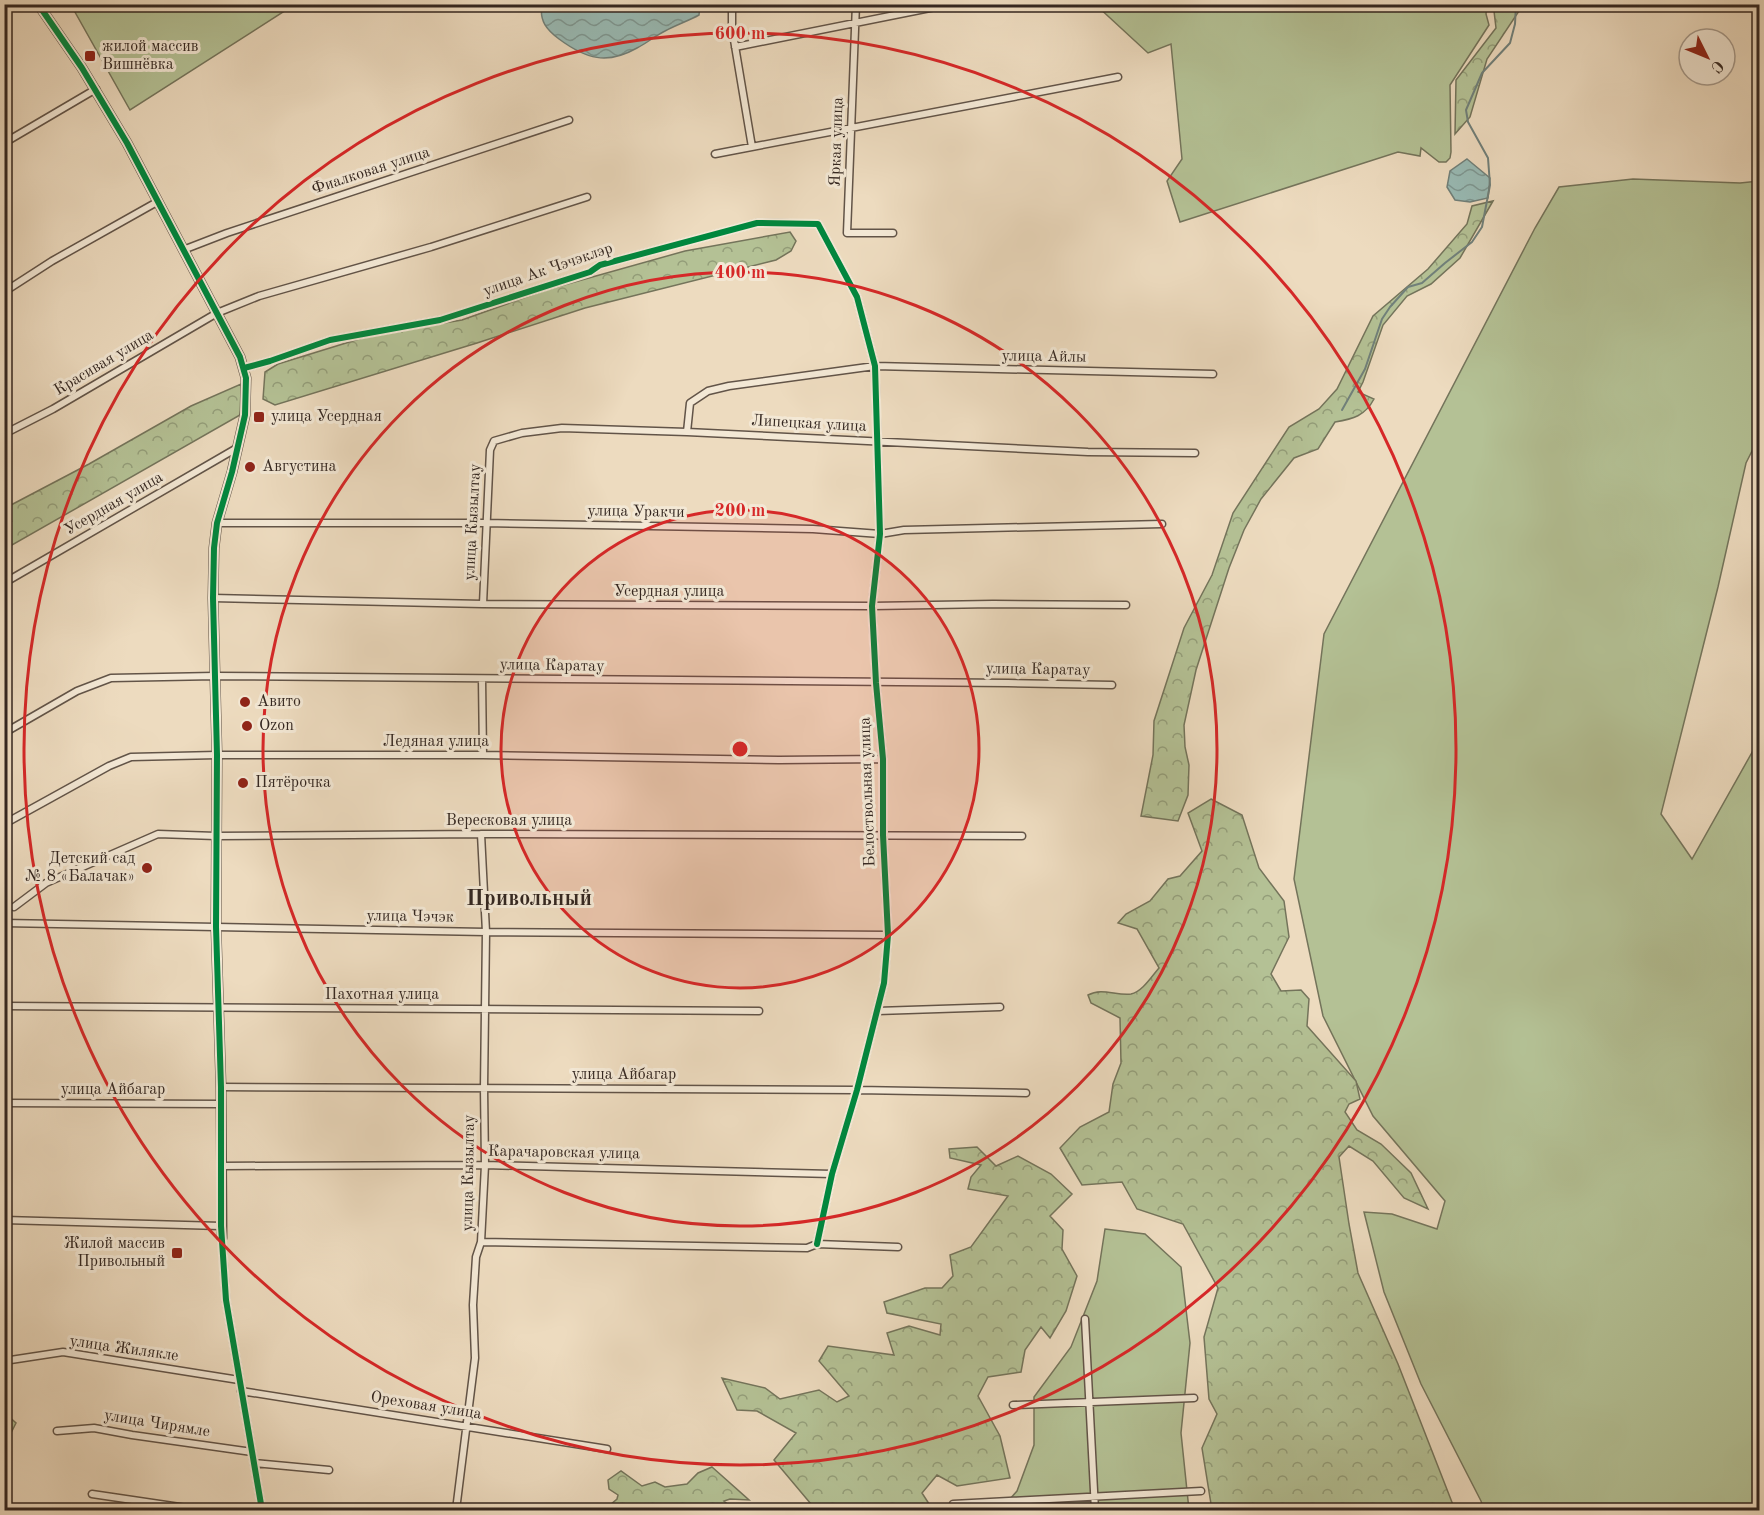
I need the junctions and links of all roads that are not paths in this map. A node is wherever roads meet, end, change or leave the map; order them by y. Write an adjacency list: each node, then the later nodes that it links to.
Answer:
1 (38, 4): 8 (street)
2 (732, 4): 6 (street)
3 (856, 4): 5 (street, Яркая улица)
4 (950, 4): 5 (street)
5 (855, 22): 6 (street); 10 (street, Яркая улица)
6 (735, 46): 12 (street)
7 (1118, 77): 10 (street)
8 (96, 89): 11 (street); 15 (street)
9 (569, 120): 17 (street, Фиалковая улица)
10 (851, 129): 12 (street); 16 (street, Яркая улица)
11 (4, 143)
12 (752, 147): 13 (street)
13 (715, 153)
14 (587, 197): 20 (street)
15 (157, 202): 17 (street); 18 (street)
16 (893, 233)
17 (183, 250): 20 (street)
18 (4, 292)
19 (857, 297): 21 (street, Белоствольная улица); 22 (street, улица Ак Чэчэклэр)
20 (217, 313): 22 (street); 25 (street, Красивая улица)
21 (875, 366): 23 (street, улица Айлы); 24 (street, улица Айлы); 27 (street, Белоствольная улица)
22 (244, 368): 28 (street)
23 (1213, 374)
24 (687, 432): 26 (street, Липецкая улица); 27 (street, Липецкая улица)
25 (4, 434)
26 (494, 441): 31 (street, улица Кызылтау)
27 (877, 441): 29 (street, Липецкая улица); 33 (street, Белоствольная улица)
28 (237, 448): 30 (street); 35 (street, Усердная улица)
29 (1195, 453)
30 (217, 523): 31 (street, улица Уракчи); 36 (street)
31 (485, 523): 33 (street, улица Уракчи); 37 (street, улица Кызылтау)
32 (1162, 524): 33 (street, улица Уракчи)
33 (880, 534): 39 (street, Белоствольная улица)
34 (4, 574): 35 (street)
35 (7, 582)
36 (213, 598): 37 (street, Усердная улица); 40 (street)
37 (483, 604): 39 (street, Усердная улица)
38 (1126, 605): 39 (street, Усердная улица)
39 (872, 606): 42 (street, Белоствольная улица)
40 (214, 676): 41 (street, улица Каратау); 44 (street, улица Каратау); 45 (street)
41 (482, 679): 42 (street, улица Каратау); 46 (street)
42 (876, 683): 43 (street, улица Каратау); 47 (street, Белоствольная улица)
43 (1112, 685)
44 (4, 733)
45 (217, 755): 46 (street, Ледяная улица); 48 (street, Ледяная улица); 51 (street)
46 (483, 755): 47 (street, Ледяная улица)
47 (884, 759): 50 (street, Белоствольная улица)
48 (4, 824)
49 (481, 834): 50 (street, Вересковая улица); 51 (street, Вересковая улица); 56 (street, улица Кызылтау)
50 (883, 835): 52 (street, Вересковая улица); 57 (street, Белоствольная улица)
51 (216, 836): 53 (street, Вересковая улица); 55 (street)
52 (1022, 836)
53 (14, 907)
54 (4, 923): 55 (street, улица Чэчэк)
55 (216, 927): 56 (street, улица Чэчэк); 60 (street)
56 (486, 932): 57 (street, улица Чэчэк); 61 (street, улица Кызылтау)
57 (888, 935): 63 (street, Белоствольная улица)
58 (4, 1006): 60 (street, Пахотная улица)
59 (1000, 1006): 63 (street)
60 (219, 1008): 61 (street, Пахотная улица); 64 (street)
61 (485, 1010): 62 (street, Пахотная улица); 65 (street, улица Кызылтау)
62 (759, 1011)
63 (877, 1011): 66 (street, Белоствольная улица)
64 (221, 1087): 65 (street, улица Айбагар); 69 (street)
65 (484, 1088): 66 (street, улица Айбагар); 70 (street, улица Кызылтау)
66 (857, 1090): 67 (street, улица Айбагар); 72 (street, Белоствольная улица)
67 (1026, 1093)
68 (4, 1103): 69 (street, улица Айбагар)
69 (220, 1104): 71 (street)
70 (485, 1165): 71 (street, Карачаровская улица); 72 (street, Карачаровская улица); 76 (street, улица Кызылтау)
71 (222, 1166): 74 (street)
72 (832, 1174): 77 (street, Белоствольная улица)
73 (4, 1220): 74 (street)
74 (221, 1226): 75 (street)
75 (222, 1238): 81 (street)
76 (481, 1242): 77 (street); 86 (street, улица Кызылтау)
77 (817, 1244): 78 (street)
78 (898, 1247)
79 (1086, 1319): 84 (street)
80 (4, 1361): 81 (street, улица Жилякле)
81 (239, 1380): 82 (street)
82 (241, 1391): 86 (street, Ореховая улица); 89 (street)
83 (1194, 1398): 84 (street)
84 (1090, 1402): 85 (street); 94 (street)
85 (1013, 1405)
86 (466, 1426): 88 (street, Ореховая улица); 98 (street, улица Кызылтау)
87 (57, 1431): 89 (street, улица Чирямле)
88 (606, 1449)
89 (252, 1452): 90 (street)
90 (254, 1462): 91 (street); 97 (street)
91 (329, 1470)
92 (1201, 1491): 94 (street)
93 (92, 1494): 96 (street)
94 (1095, 1497): 95 (street); 99 (street)
95 (953, 1504)
96 (200, 1510)
97 (262, 1510)
98 (456, 1510)
99 (1095, 1510)

